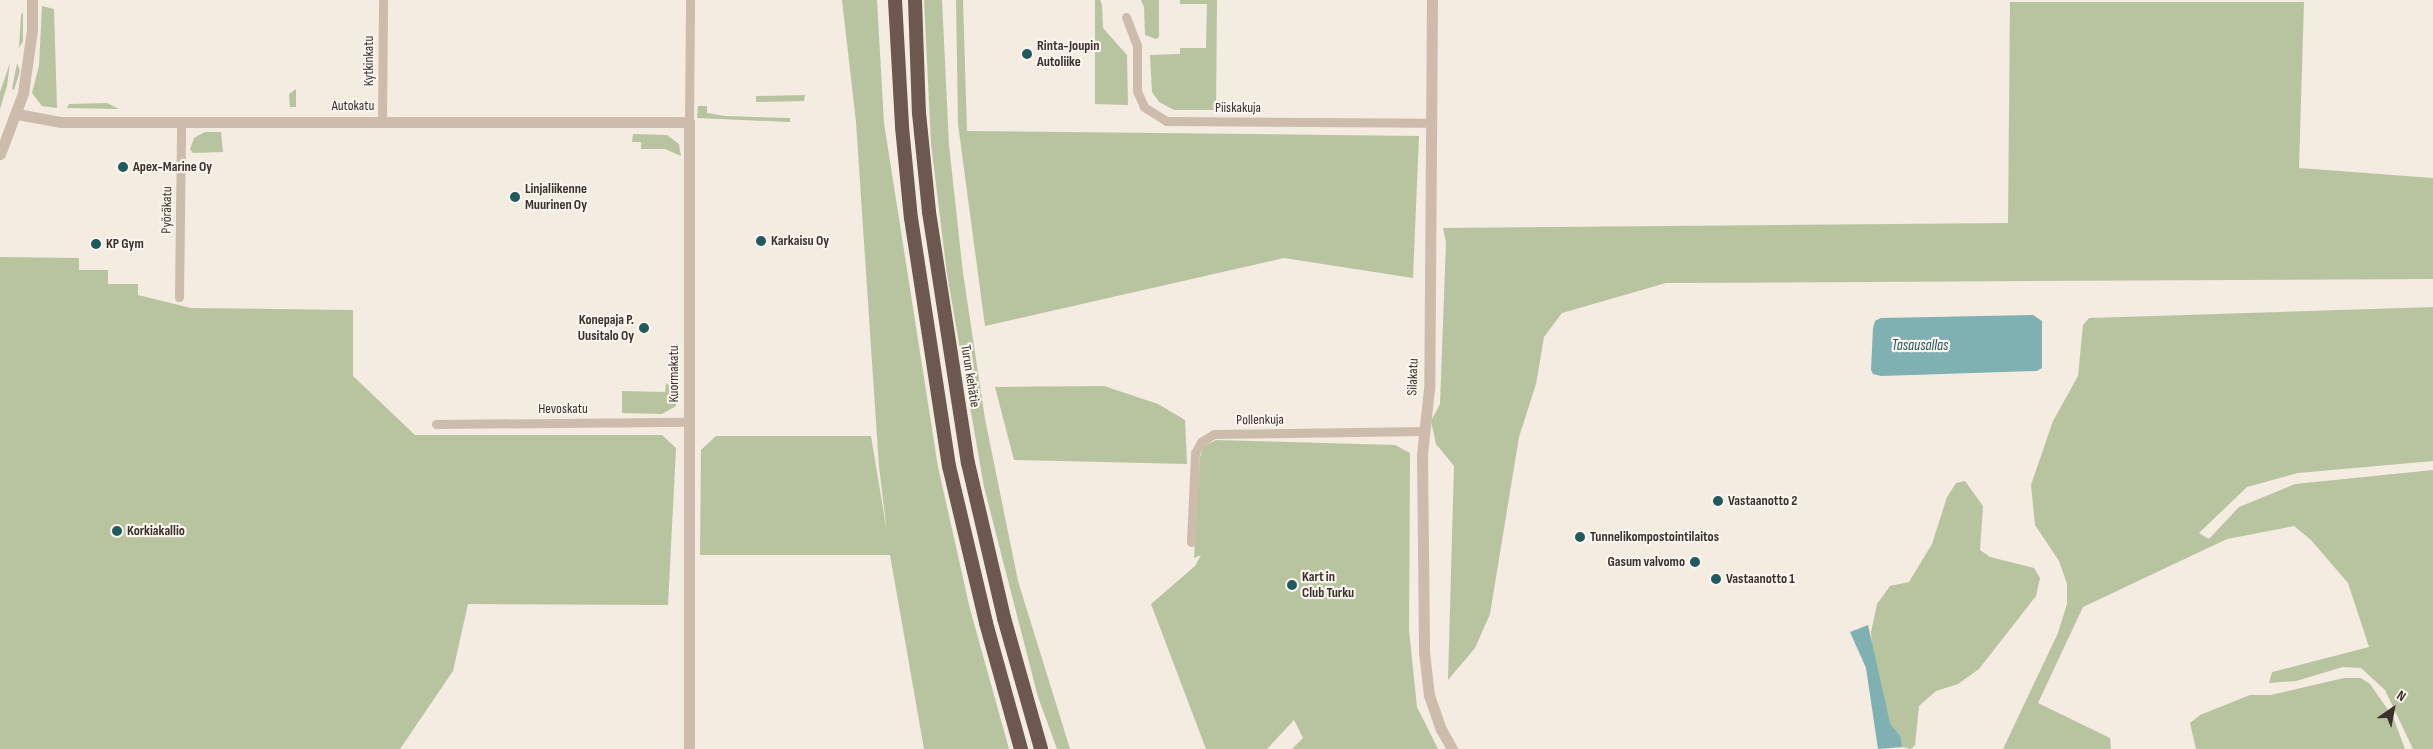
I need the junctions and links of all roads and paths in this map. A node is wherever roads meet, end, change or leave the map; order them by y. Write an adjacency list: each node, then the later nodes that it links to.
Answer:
1 (32, 0): 10 (street)
2 (383, 0): 11 (street, Kytkinkatu)
3 (690, 0): 12 (street, Kuormakatu)
4 (890, 0): 9 (highway)
5 (895, 0): 9 (highway)
6 (915, 0): 23 (highway, Turun kehätie)
7 (1432, 0): 13 (street, Silakatu)
8 (1126, 17): 13 (street, Piiskakuja)
9 (896, 22): 22 (highway)
10 (17, 114): 14 (street, Autokatu); 15 (street)
11 (382, 121): 12 (street, Autokatu); 14 (street, Autokatu)
12 (690, 122): 17 (street, Kuormakatu)
13 (1430, 122): 19 (street, Silakatu)
14 (181, 123): 16 (street, Pyöräkatu)
15 (0, 154)
16 (179, 297)
17 (689, 422): 18 (street, Hevoskatu); 21 (street, Kuormakatu)
18 (436, 424)
19 (1423, 431): 20 (street, Pollenkuja); 24 (street, Silakatu)
20 (1191, 542)
21 (689, 749)
22 (1022, 749)
23 (1041, 749)
24 (1452, 749)

